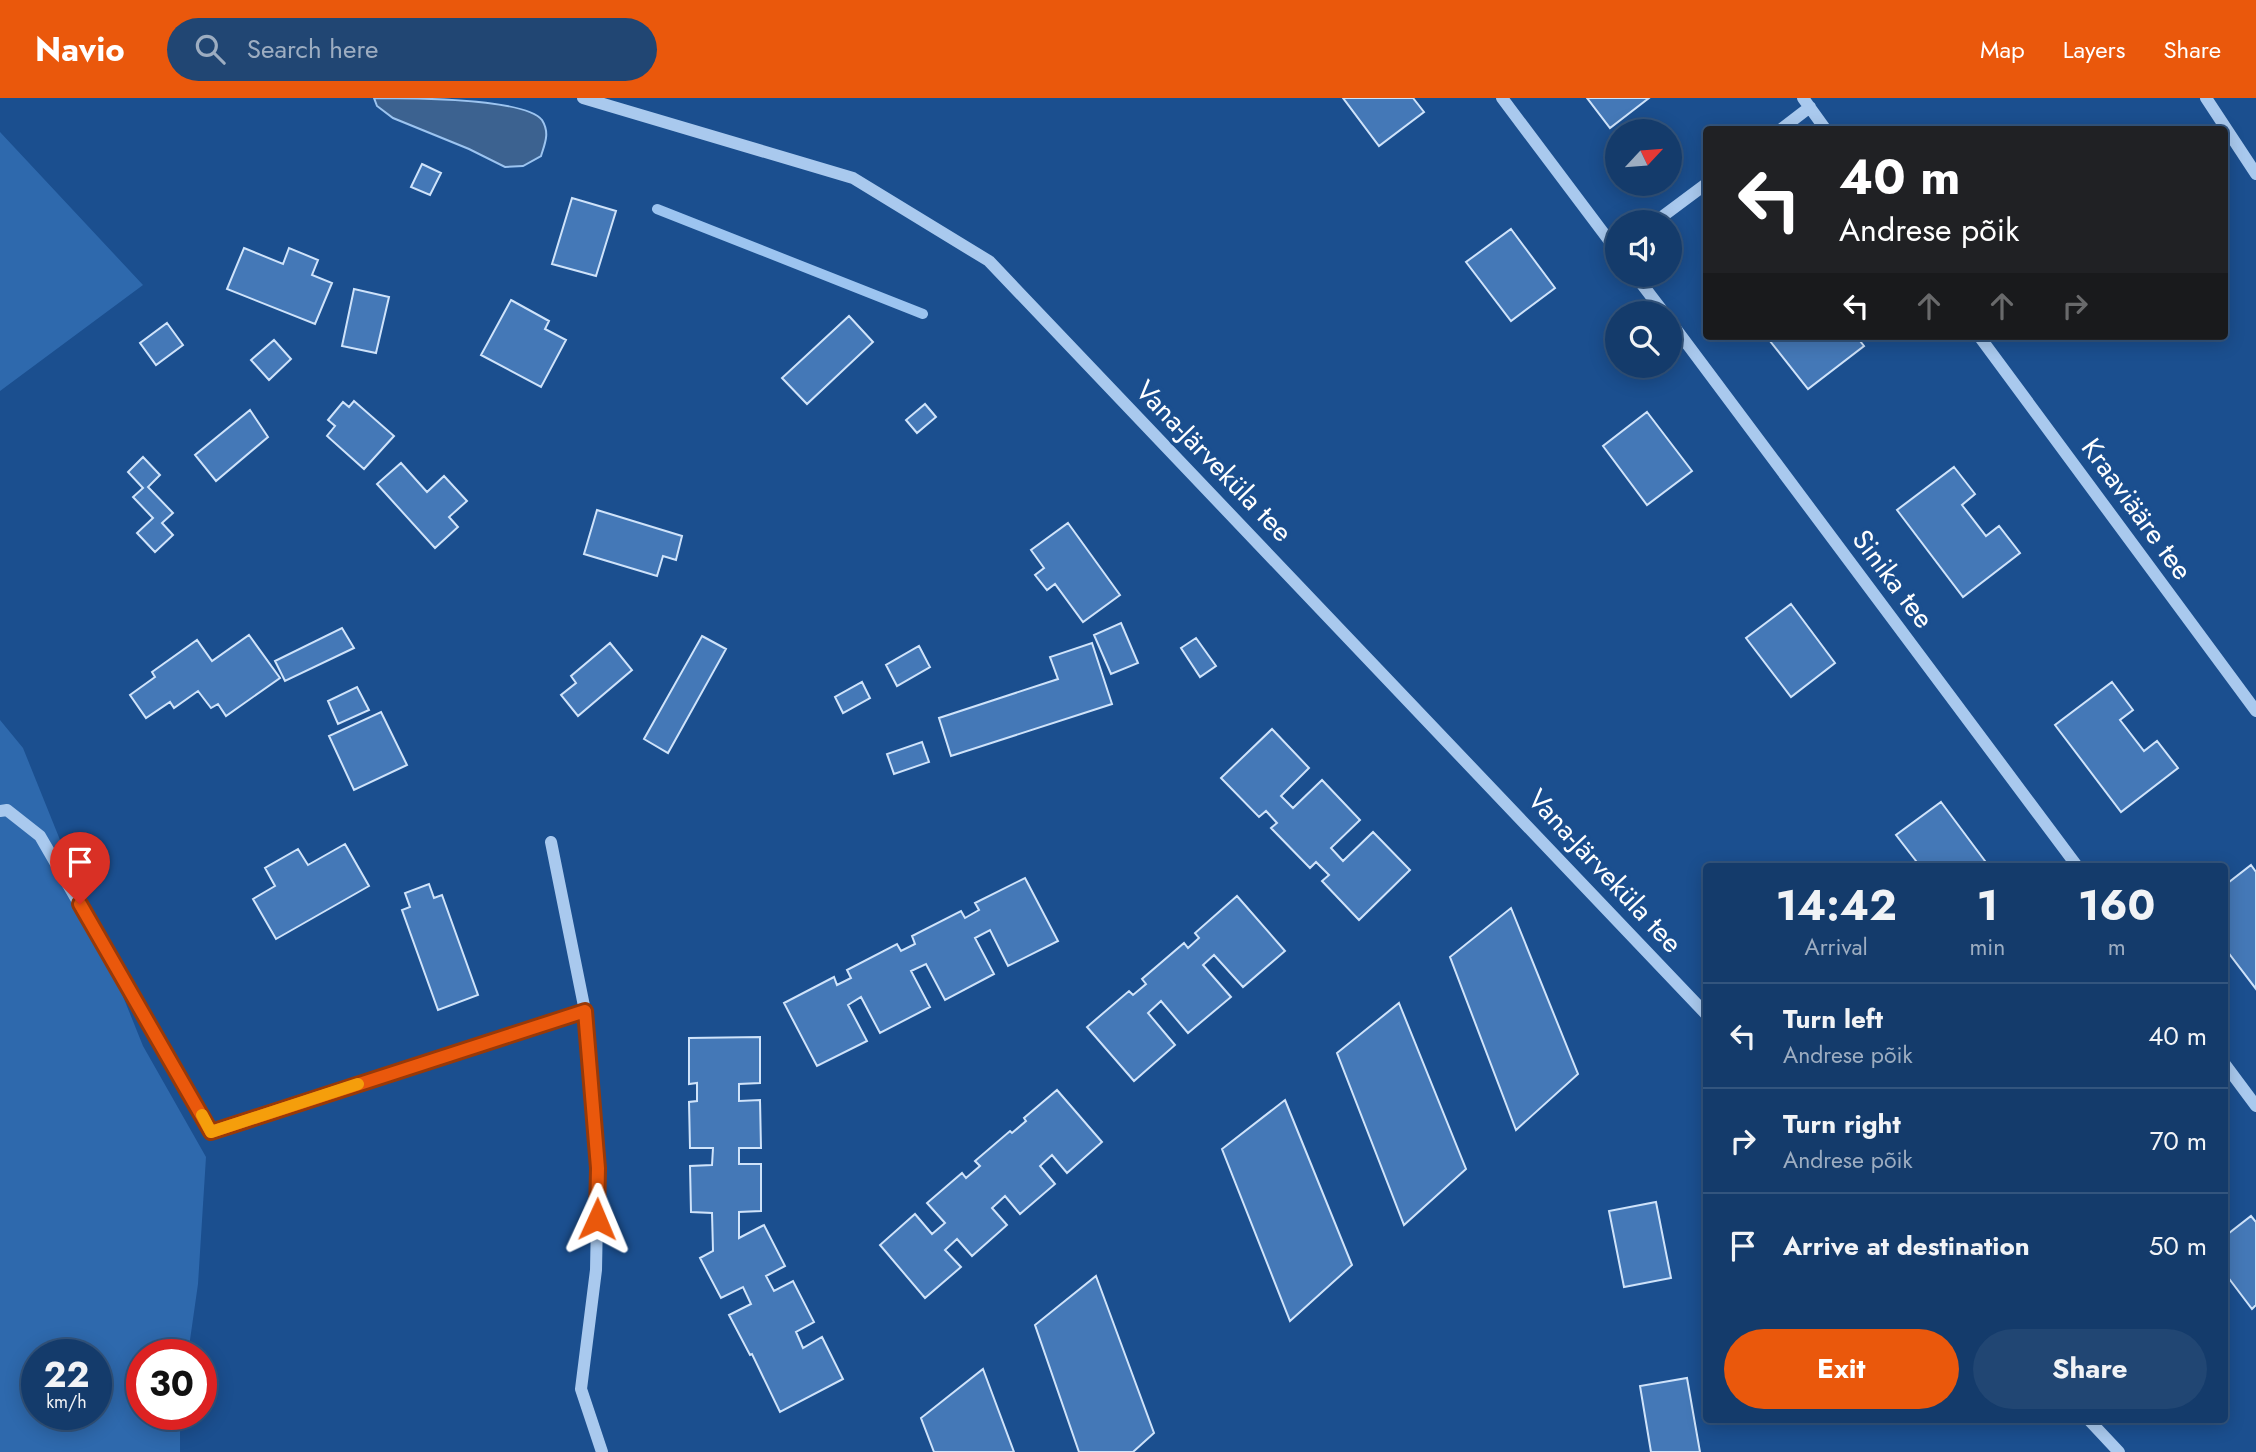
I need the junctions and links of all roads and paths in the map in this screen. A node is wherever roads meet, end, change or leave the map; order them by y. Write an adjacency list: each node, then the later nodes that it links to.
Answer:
1 (583, 98): 22 (street, Vana-Järveküla tee)
2 (1502, 98): 12 (street)
3 (2206, 98): 7 (street)
4 (1806, 103): 5 (street); 6 (street)
5 (1784, 126)
6 (1823, 126)
7 (2224, 126)
8 (2228, 131): 9 (street)
9 (2256, 174)
10 (1703, 186): 11 (street)
11 (1671, 210)
12 (1605, 235)
13 (1644, 287): 14 (street)
14 (1655, 301)
15 (1682, 337): 20 (street, Sinika tee)
16 (1982, 340): 17 (street, Kraaviääre tee)
17 (2256, 711)
18 (0, 811): 21 (street)
19 (551, 842): 21 (street)
20 (2075, 863)
21 (585, 1011): 26 (street)
22 (1703, 1011)
23 (2228, 1068): 24 (street)
24 (2256, 1106)
25 (2092, 1423): 27 (street)
26 (602, 1452)
27 (2119, 1452)

